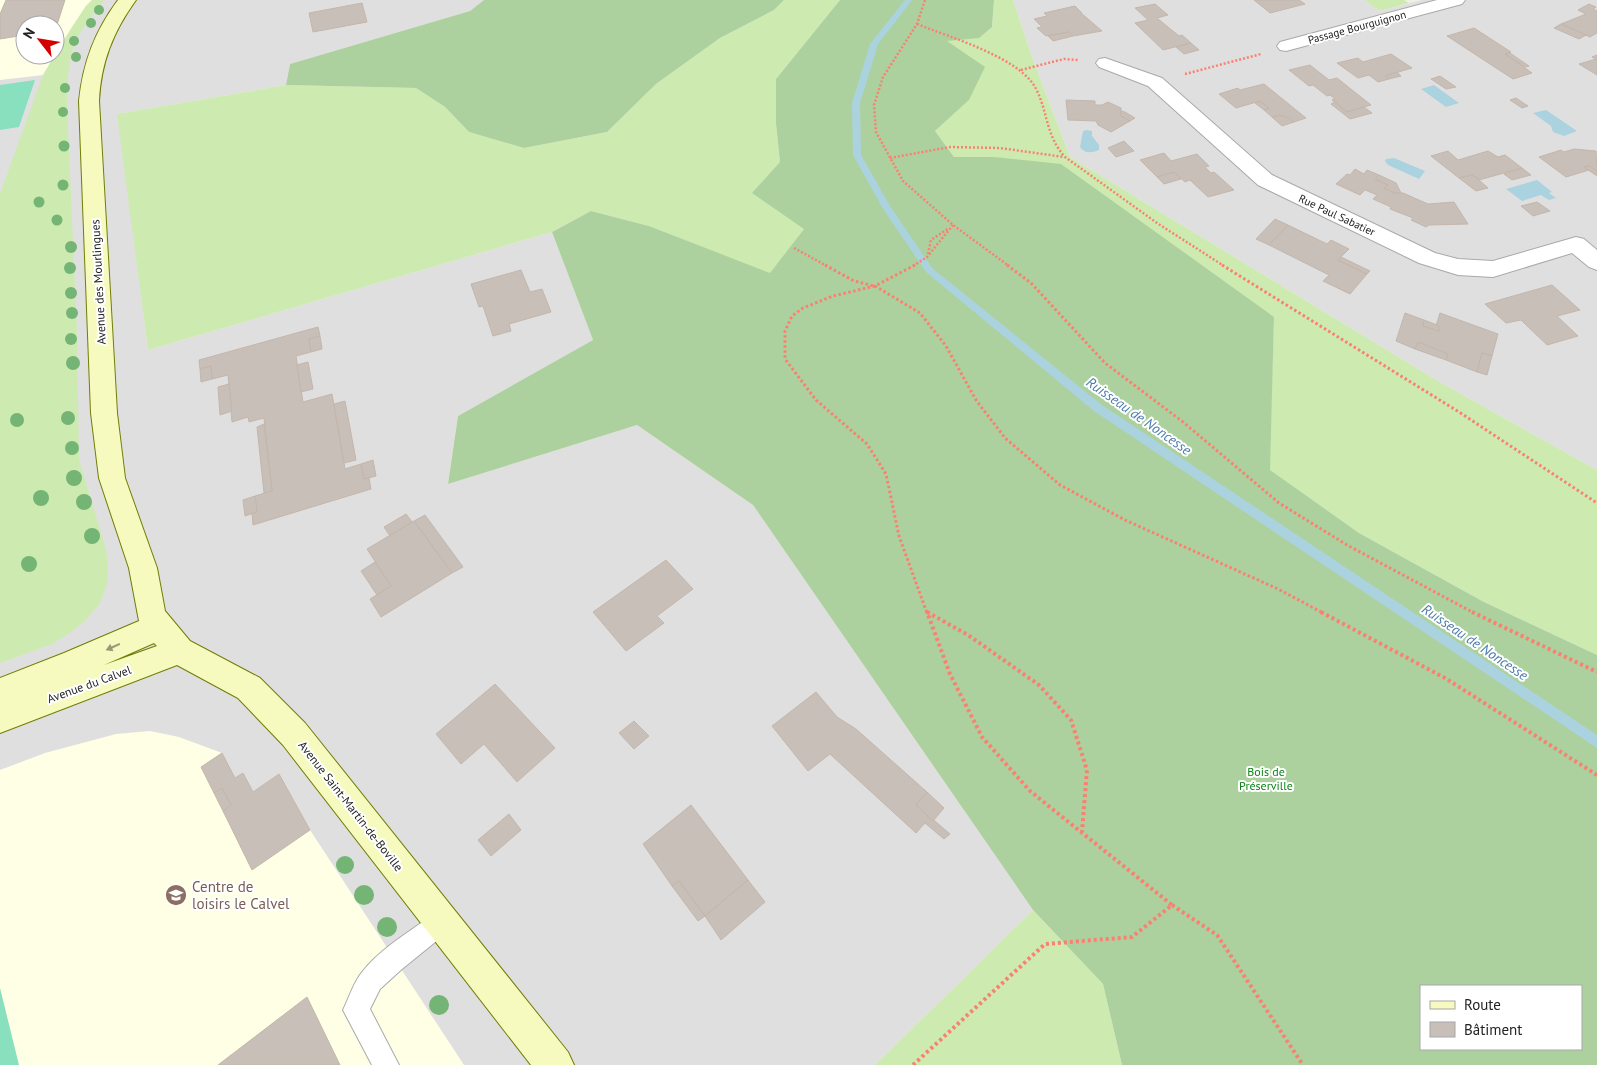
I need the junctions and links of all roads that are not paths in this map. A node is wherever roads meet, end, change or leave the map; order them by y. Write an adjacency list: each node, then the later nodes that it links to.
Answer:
1 (127, 0): 8 (street, Avenue des Mourlingues)
2 (1456, 0): 3 (street, Passage Bourguignon)
3 (1286, 46)
4 (1105, 63): 6 (street, Rue Paul Sabatier)
5 (1597, 238): 6 (street, Rue Paul Sabatier)
6 (1576, 244): 7 (street)
7 (1597, 262)
8 (143, 568): 9 (street, Avenue Saint-Martin-de-Boville)
9 (158, 627): 10 (street, Avenue Saint-Martin-de-Boville); 11 (street, Avenue du Calvel, one-way to 11)
10 (179, 651): 12 (street, Avenue du Calvel); 13 (street, Avenue Saint-Martin-de-Boville)
11 (0, 692)
12 (0, 718)
13 (442, 922): 14 (lane); 15 (street, Avenue Saint-Martin-de-Boville)
14 (386, 1065)
15 (555, 1065)

